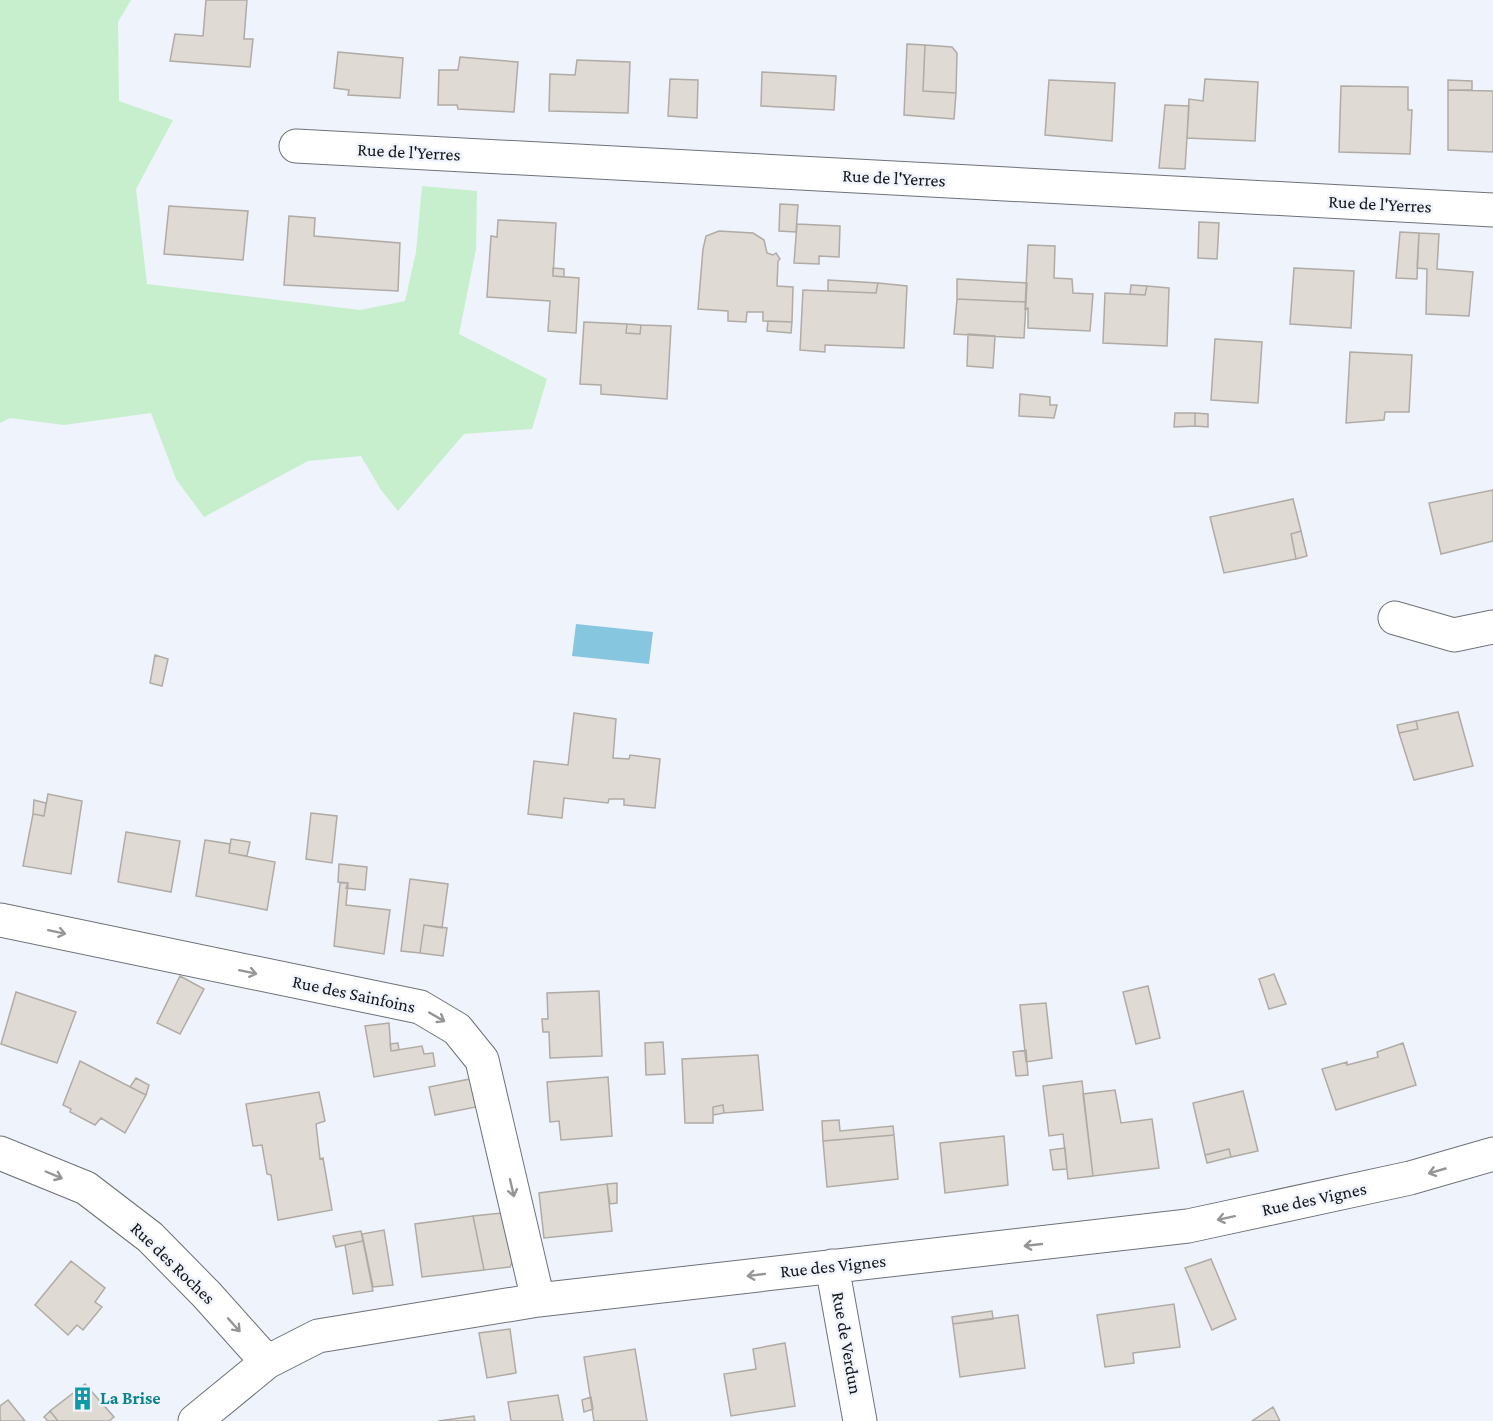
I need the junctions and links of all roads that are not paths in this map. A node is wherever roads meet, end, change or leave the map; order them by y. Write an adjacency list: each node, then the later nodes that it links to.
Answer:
1 (296, 146): 2 (street, Rue de l'Yerres)
2 (1493, 210)
3 (1395, 618): 4 (street)
4 (1493, 627)
5 (0, 920): 9 (street, Rue des Sainfoins, one-way to 9)
6 (0, 1152): 10 (street, Rue des Roches, one-way to 10)
7 (1493, 1154): 8 (street, Rue des Vignes, one-way to 8)
8 (832, 1266): 9 (street, Rue des Vignes, one-way to 9); 12 (street, Rue de Verdun)
9 (538, 1300): 10 (street, Rue des Vignes)
10 (267, 1362): 11 (street, Rue des Vignes)
11 (195, 1421)
12 (860, 1421)

